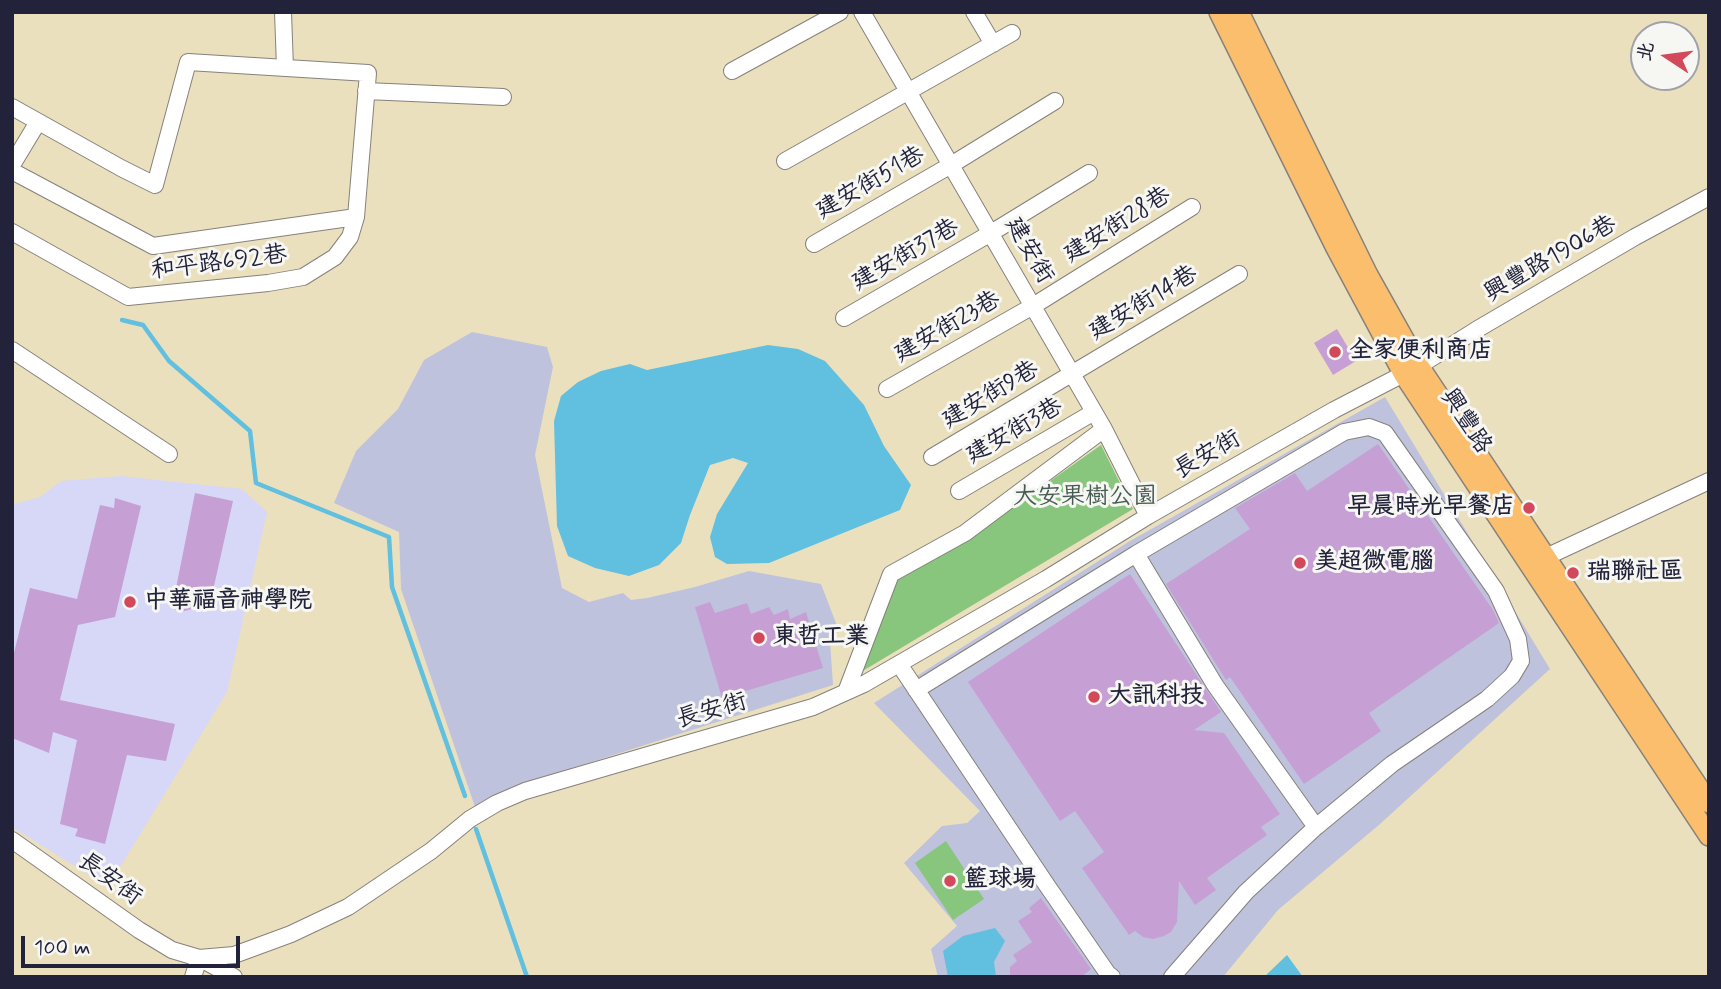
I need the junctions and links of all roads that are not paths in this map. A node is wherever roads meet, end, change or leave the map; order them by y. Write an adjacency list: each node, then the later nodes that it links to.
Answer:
1 (283, 12): 9 (street)
2 (840, 12): 10 (street)
3 (862, 12): 11 (street, 建安街)
4 (975, 12): 8 (street)
5 (1219, 12): 32 (main road, 興豐路)
6 (1239, 12): 32 (main road, 興豐路)
7 (1012, 33): 8 (street)
8 (993, 44): 11 (street)
9 (285, 68): 12 (street, 和平路692巷); 16 (street)
10 (732, 71)
11 (909, 91): 17 (street); 18 (street, 建安街)
12 (366, 92): 13 (street); 24 (street, 和平路692巷)
13 (503, 97)
14 (1055, 101): 18 (street, 建安街51巷)
15 (12, 107): 16 (street)
16 (38, 122): 19 (street)
17 (785, 161)
18 (951, 164): 26 (street, 建安街); 27 (street, 建安街51巷)
19 (12, 165)
20 (12, 171): 24 (street)
21 (1089, 173): 26 (street, 建安街37巷)
22 (1709, 197): 32 (street, 興豐路1906巷)
23 (1192, 207): 29 (street, 建安街28巷)
24 (356, 218): 25 (street, 和平路692巷)
25 (12, 232)
26 (991, 233): 29 (street, 建安街); 30 (street, 建安街37巷)
27 (814, 244)
28 (1239, 274): 33 (street, 建安街14巷)
29 (1033, 306): 33 (street, 建安街); 34 (street, 建安街23巷)
30 (844, 318)
31 (12, 350): 37 (street)
32 (1412, 370): 41 (street, 長安街); 43 (main road, 興豐路); 49 (main road, 興豐路)
33 (1072, 374): 35 (street, 建安街); 38 (street, 建安街9巷)
34 (887, 389)
35 (1094, 412): 36 (street, 建安街); 40 (street, 建安街3巷)
36 (1104, 429): 41 (street, 建安街); 46 (street)
37 (169, 454)
38 (932, 457)
39 (1709, 481): 43 (street)
40 (959, 491)
41 (1149, 516): 44 (street, 長安街)
42 (1136, 554): 45 (street); 48 (street); 48 (street)
43 (1546, 557): 47 (main road, 興豐路)
44 (899, 664): 45 (street); 46 (street, 長安街)
45 (916, 690): 54 (street)
46 (846, 692): 51 (street, 長安街)
47 (1709, 803)
48 (1316, 827): 55 (street)
49 (1709, 836)
50 (12, 840): 51 (street, 長安街)
51 (199, 958): 52 (street); 53 (street)
52 (193, 977)
53 (234, 977)
54 (1112, 977)
55 (1172, 977)

